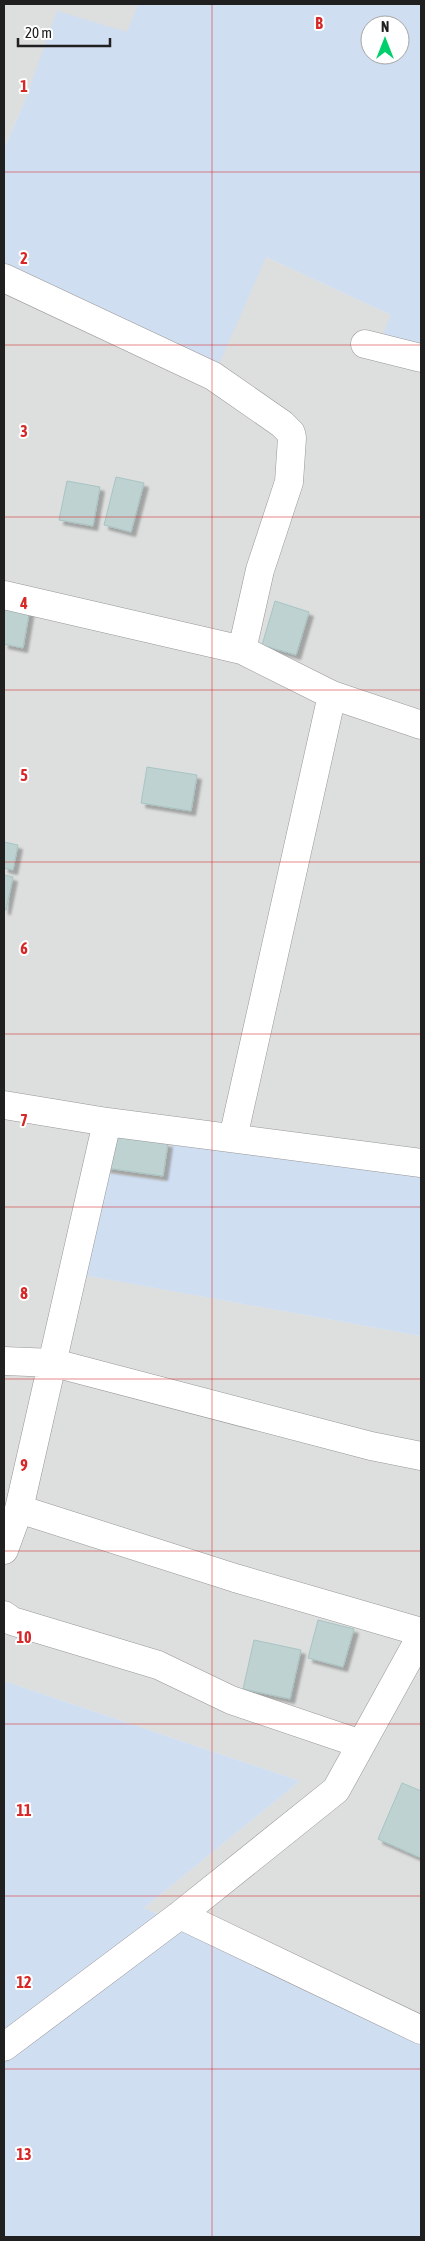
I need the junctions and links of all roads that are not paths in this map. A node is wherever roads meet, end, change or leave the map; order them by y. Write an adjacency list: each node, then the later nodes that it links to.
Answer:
1 (4, 278): 5 (street)
2 (365, 344): 3 (street)
3 (421, 358)
4 (4, 595): 5 (street)
5 (242, 650): 6 (street)
6 (332, 694): 7 (street); 10 (street)
7 (421, 725)
8 (4, 1105): 9 (street)
9 (108, 1122): 10 (street); 13 (street)
10 (233, 1138): 11 (street)
11 (421, 1164)
12 (4, 1361): 13 (street)
13 (54, 1363): 14 (street); 15 (street)
14 (421, 1456)
15 (19, 1510): 16 (street); 18 (street)
16 (4, 1550)
17 (4, 1615): 20 (street)
18 (421, 1632)
19 (421, 1636): 20 (street)
20 (362, 1744): 21 (street)
21 (180, 1915): 22 (street); 23 (street)
22 (421, 2030)
23 (4, 2047)

